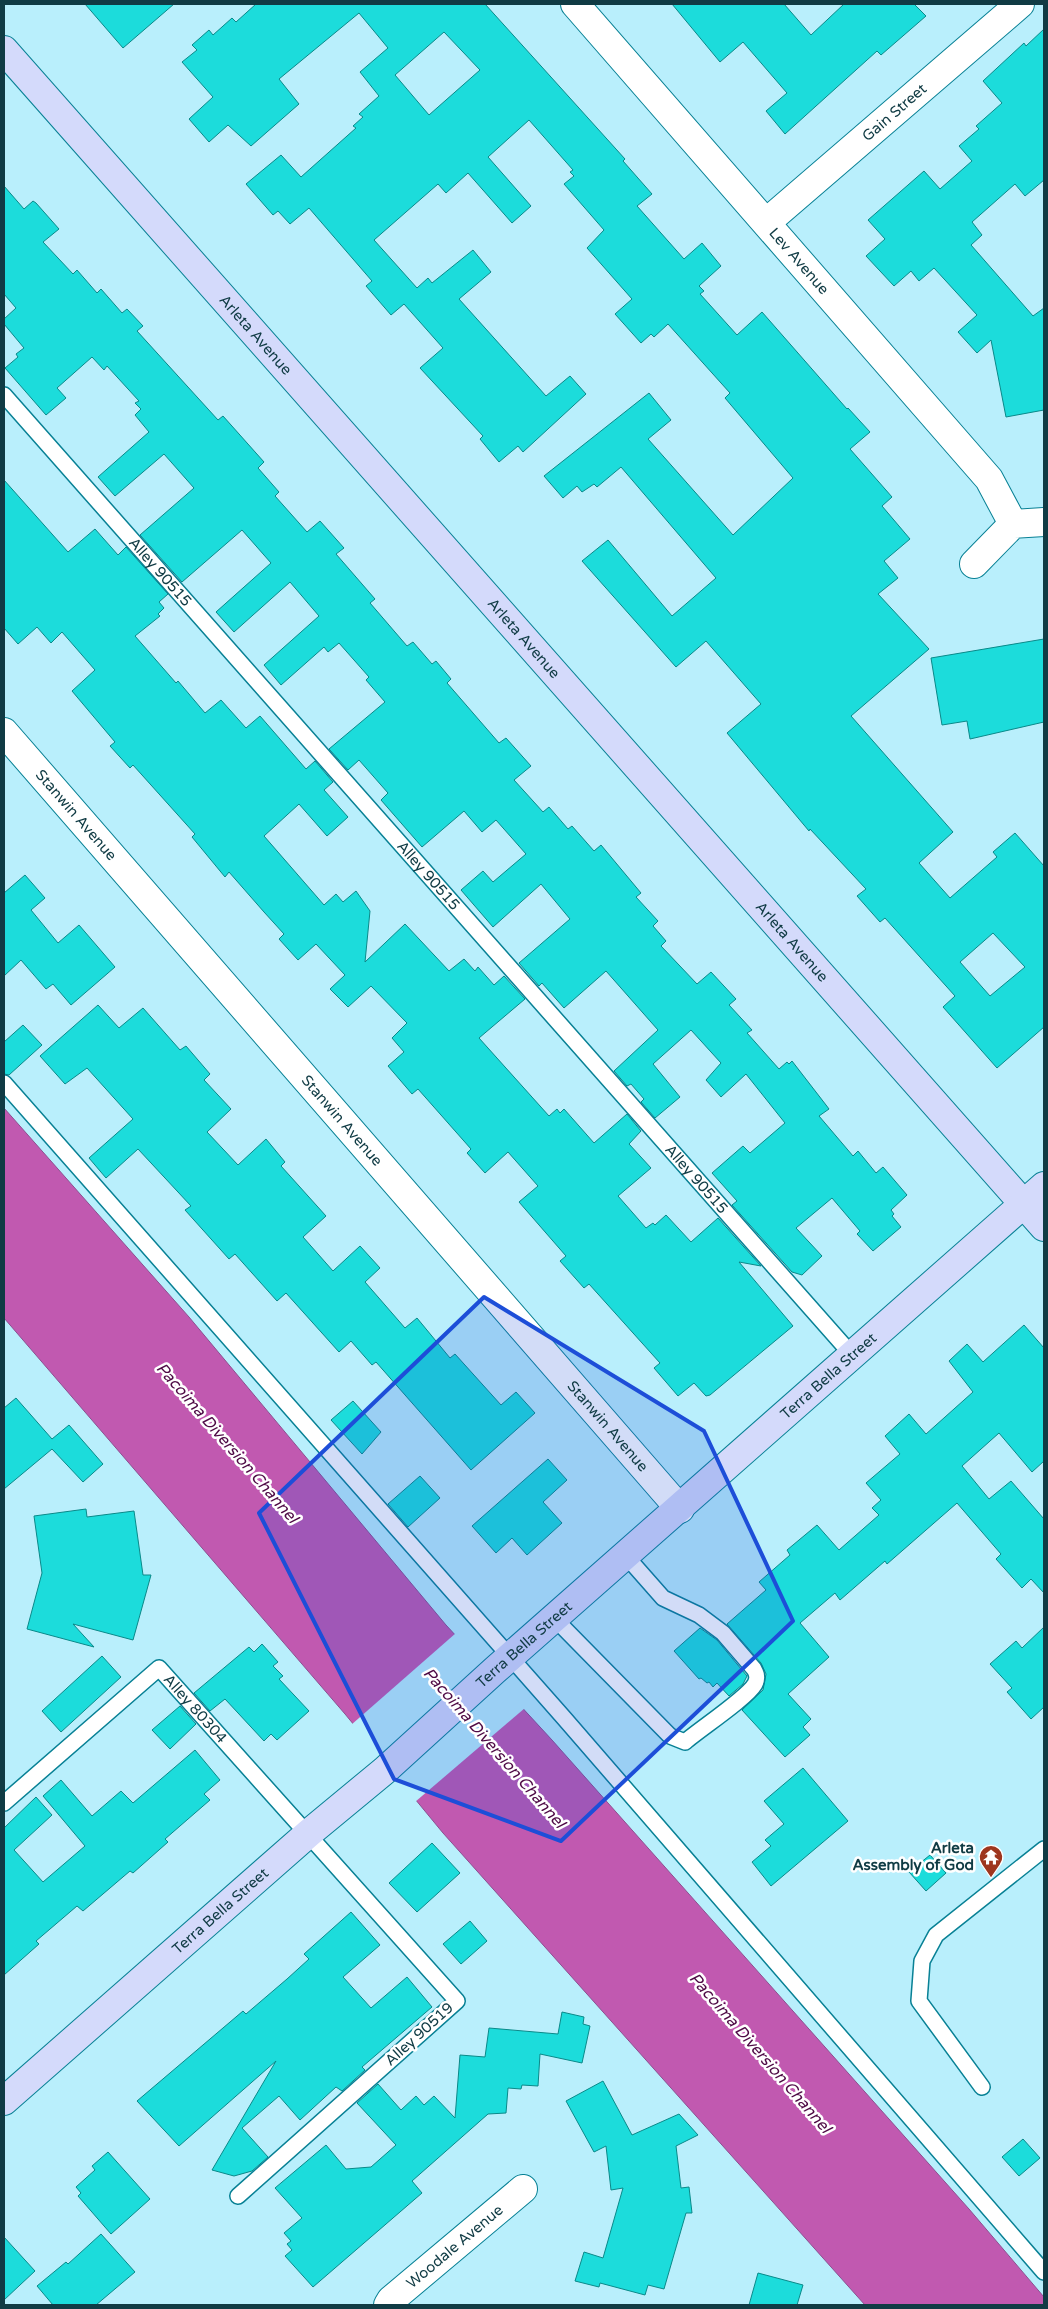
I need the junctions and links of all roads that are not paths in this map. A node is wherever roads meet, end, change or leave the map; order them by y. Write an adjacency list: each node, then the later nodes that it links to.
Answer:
1 (575, 4): 4 (street, Lev Avenue)
2 (1020, 4): 4 (street, Gain Street)
3 (4, 50): 12 (main road, Arleta Avenue)
4 (767, 222): 7 (street, Lev Avenue)
5 (4, 396): 14 (lane, Alley 90515)
6 (1044, 522): 7 (street)
7 (1013, 524): 8 (street)
8 (974, 564)
9 (4, 732): 15 (street, Stanwin Avenue)
10 (4, 1083): 18 (lane)
11 (1044, 1186): 12 (main road, Terra Bella Street)
12 (1023, 1204): 13 (main road, Arleta Avenue); 14 (main road, Terra Bella Street)
13 (1044, 1227)
14 (853, 1356): 15 (main road, Terra Bella Street)
15 (680, 1509): 16 (main road, Terra Bella Street)
16 (626, 1556): 17 (main road, Terra Bella Street); 17 (lane)
17 (555, 1619): 18 (main road, Terra Bella Street)
18 (502, 1664): 20 (main road, Terra Bella Street); 26 (lane)
19 (4, 1803): 20 (lane, Alley 80304)
20 (309, 1834): 23 (main road, Terra Bella Street); 25 (lane, Alley 90519)
21 (1044, 1849): 22 (lane)
22 (982, 2088)
23 (4, 2101)
24 (523, 2189): 27 (street, Woodale Avenue)
25 (238, 2196)
26 (1044, 2272)
27 (388, 2305)

